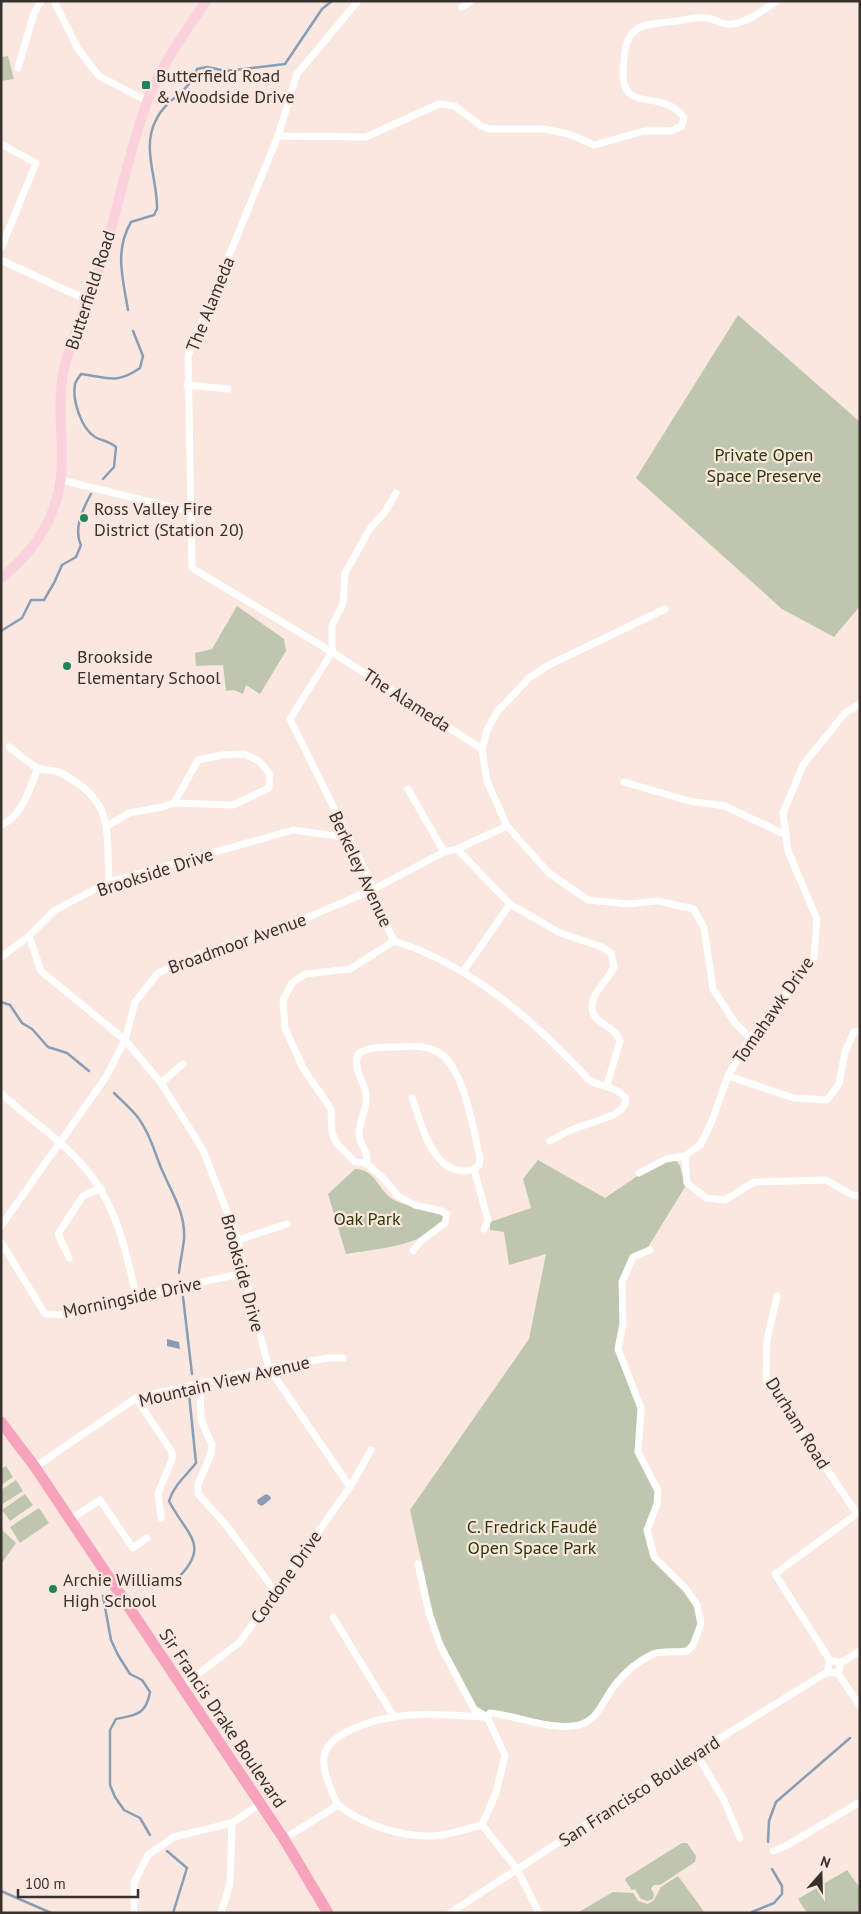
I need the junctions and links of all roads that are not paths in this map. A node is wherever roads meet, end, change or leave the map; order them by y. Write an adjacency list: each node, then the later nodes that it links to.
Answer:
1 (41, 1): 8 (street)
2 (54, 1): 9 (street)
3 (206, 1): 9 (street, Butterfield Road)
4 (358, 1): 10 (street, The Alameda)
5 (471, 1): 7 (street)
6 (777, 1): 10 (street)
7 (462, 7)
8 (18, 68)
9 (147, 101): 14 (street, Butterfield Road)
10 (278, 136): 15 (street, The Alameda)
11 (1, 144): 12 (street)
12 (1, 248)
13 (1, 260): 14 (street)
14 (89, 301): 17 (street, Butterfield Road)
15 (187, 386): 16 (street); 19 (street, The Alameda)
16 (228, 389)
17 (61, 480): 19 (street); 20 (street, Butterfield Road)
18 (396, 493): 22 (street)
19 (192, 512): 22 (street, The Alameda)
20 (1, 578)
21 (665, 609): 25 (street)
22 (332, 652): 25 (street, The Alameda); 33 (street, Berkeley Avenue)
23 (860, 704): 34 (street, Tomahawk Drive)
24 (9, 747): 26 (street)
25 (482, 749): 31 (street)
26 (38, 768): 30 (street); 32 (street)
27 (624, 782): 34 (street)
28 (408, 789): 36 (street)
29 (174, 803): 29 (street); 32 (street)
30 (1, 825)
31 (507, 826): 35 (street, Broadmoor Avenue); 45 (street)
32 (106, 828): 37 (street)
33 (345, 834): 37 (street, Brookside Drive); 38 (street, Berkeley Avenue)
34 (786, 835): 45 (street, Tomahawk Drive)
35 (457, 849): 36 (street, Broadmoor Avenue); 39 (street)
36 (444, 852): 38 (street, Broadmoor Avenue)
37 (109, 882): 40 (street, Brookside Drive)
38 (372, 890): 41 (street, Berkeley Avenue); 46 (street, Broadmoor Avenue)
39 (510, 904): 43 (street); 50 (street)
40 (29, 936): 42 (street); 46 (street, Brookside Drive)
41 (394, 941): 43 (street, Berkeley Avenue); 56 (street)
42 (1, 957)
43 (463, 972): 50 (street, Berkeley Avenue)
44 (860, 1031): 48 (street)
45 (750, 1038): 48 (street, Tomahawk Drive)
46 (125, 1040): 49 (street, Brookside Drive); 54 (street, Broadmoor Avenue)
47 (183, 1064): 49 (street)
48 (728, 1076): 55 (street, Tomahawk Drive)
49 (161, 1083): 64 (street, Brookside Drive)
50 (607, 1085): 53 (street, Berkeley Avenue)
51 (1, 1093): 54 (street)
52 (412, 1098): 57 (street)
53 (550, 1141)
54 (60, 1144): 59 (street); 62 (street, Broadmoor Avenue)
55 (685, 1156): 58 (street); 60 (street)
56 (366, 1163): 57 (street); 67 (street)
57 (474, 1169): 63 (street)
58 (639, 1173)
59 (100, 1188): 68 (street); 70 (street)
60 (860, 1196)
61 (287, 1224): 64 (street)
62 (1, 1226)
63 (484, 1229)
64 (238, 1240): 69 (street, Brookside Drive)
65 (1, 1242): 70 (street, Morningside Drive)
66 (650, 1250): 95 (street)
67 (413, 1252)
68 (69, 1258)
69 (244, 1273): 70 (street, Morningside Drive); 73 (street, Brookside Drive)
70 (136, 1296)
71 (777, 1296): 80 (street, Durham Road)
72 (343, 1358): 73 (street, Mountain View Avenue)
73 (269, 1368): 74 (street, Mountain View Avenue); 79 (street, Brookside Drive)
74 (200, 1384): 75 (street, Mountain View Avenue); 85 (street)
75 (136, 1398): 78 (street, Mountain View Avenue); 81 (street)
76 (1, 1422): 78 (main road, Sir Francis Drake Boulevard)
77 (371, 1450): 79 (street, Cordone Drive)
78 (35, 1467): 82 (main road, Sir Francis Drake Boulevard)
79 (350, 1487): 85 (street, Cordone Drive)
80 (858, 1513): 88 (street)
81 (161, 1518)
82 (69, 1520): 83 (street); 92 (main road, Sir Francis Drake Boulevard)
83 (147, 1538)
84 (418, 1564): 95 (street)
85 (275, 1591): 92 (street, Cordone Drive)
86 (333, 1617): 94 (street)
87 (860, 1651): 89 (street)
88 (831, 1662): 89 (street); 90 (street)
89 (839, 1664): 91 (street)
90 (829, 1671): 91 (street); 96 (street, San Francisco Boulevard)
91 (837, 1672): 93 (street)
92 (181, 1687): 97 (main road, Sir Francis Drake Boulevard)
93 (860, 1706)
94 (394, 1717): 95 (street); 98 (street)
95 (486, 1717): 101 (street)
96 (696, 1753): 102 (street); 105 (street, San Francisco Boulevard)
97 (260, 1804): 100 (street); 103 (main road, Sir Francis Drake Boulevard)
98 (338, 1805): 101 (street); 103 (street)
99 (859, 1805): 104 (street)
100 (232, 1823): 106 (street); 107 (street)
101 (482, 1825): 105 (street)
102 (740, 1838)
103 (284, 1839): 108 (main road, Sir Francis Drake Boulevard)
104 (773, 1851)
105 (517, 1869): 109 (street, San Francisco Boulevard); 110 (street)
106 (134, 1913)
107 (222, 1913)
108 (328, 1913)
109 (450, 1913)
110 (539, 1913)

